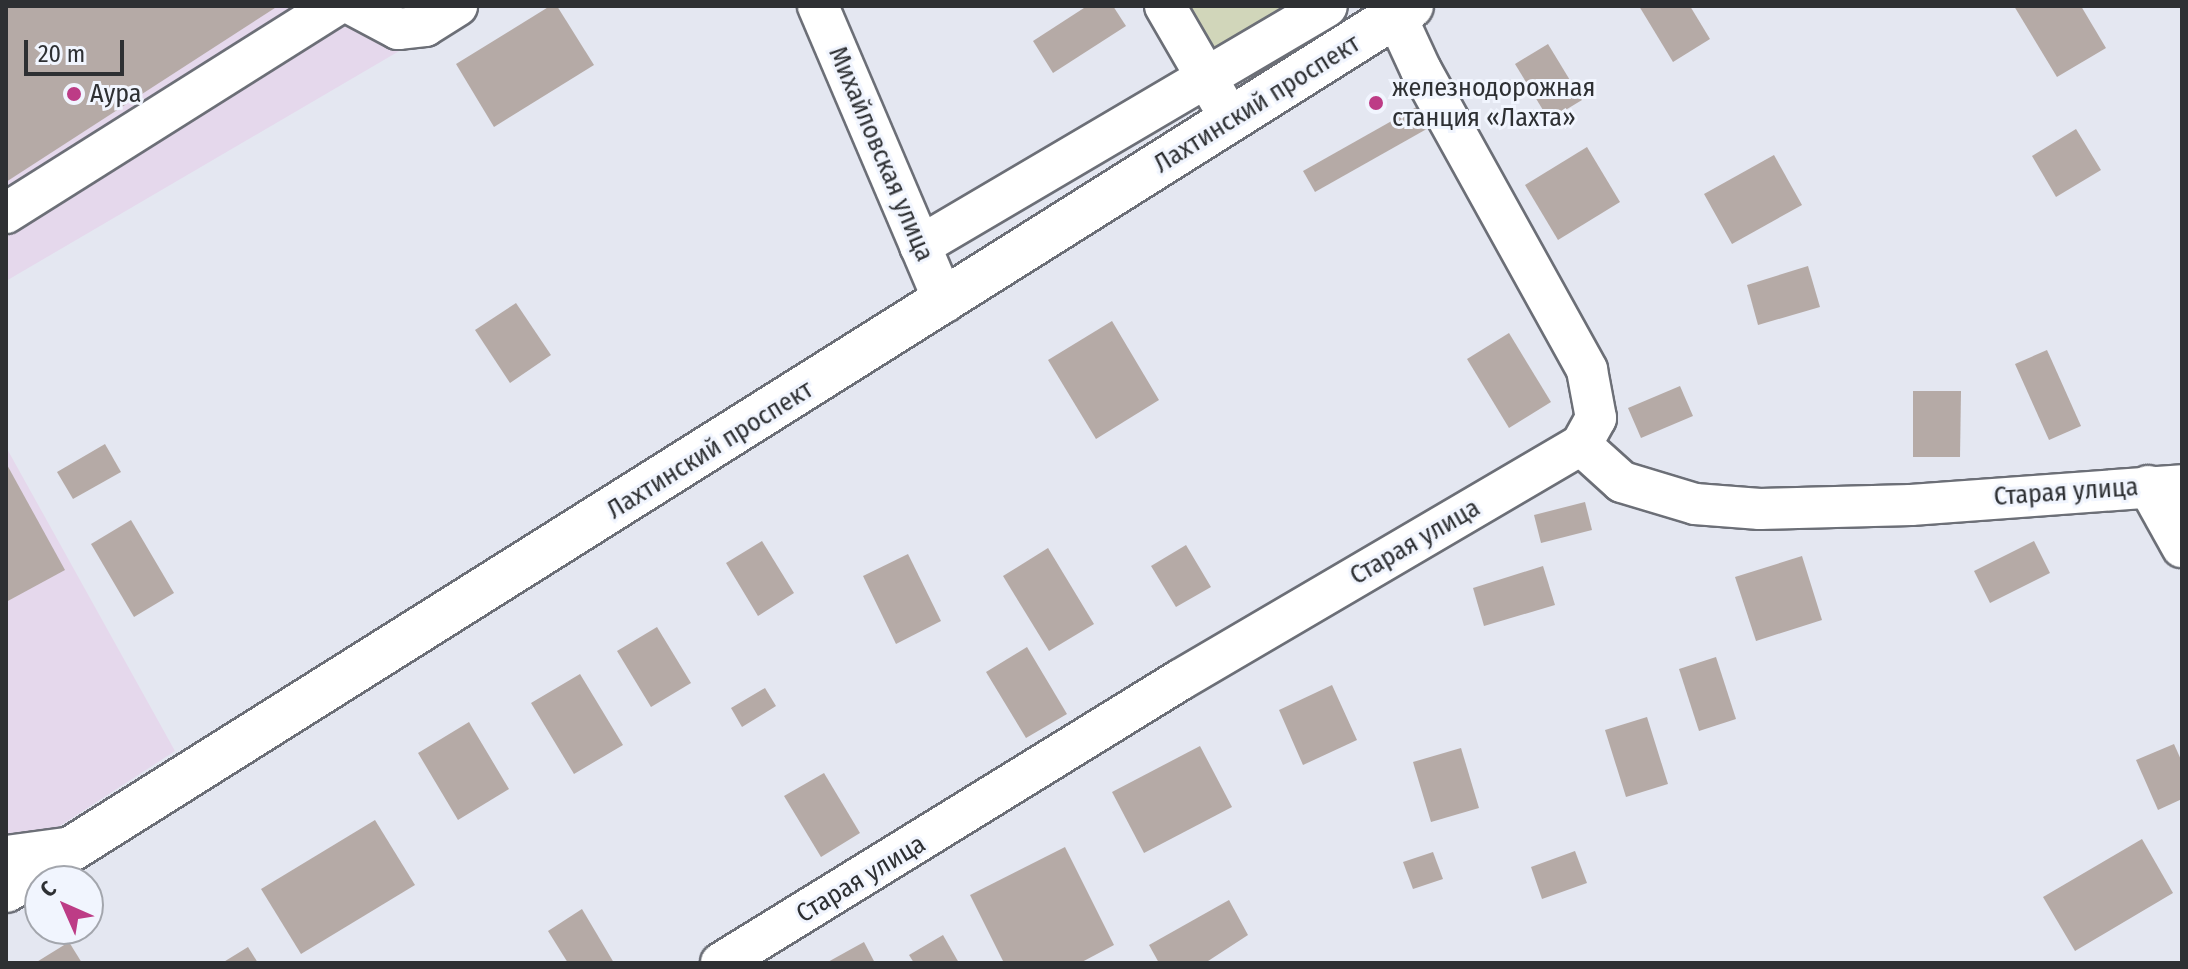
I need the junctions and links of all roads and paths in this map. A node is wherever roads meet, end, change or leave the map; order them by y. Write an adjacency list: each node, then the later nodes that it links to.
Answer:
1 (335, 6): 10 (street)
2 (355, 6): 3 (street)
3 (457, 6)
4 (818, 6): 11 (street, Михайловская улица)
5 (1165, 6): 8 (street)
6 (1327, 6): 8 (street)
7 (1403, 11): 9 (main road, Лахтинский проспект); 13 (street)
8 (1205, 76): 9 (street); 11 (street)
9 (1231, 120): 12 (main road, Лахтинский проспект)
10 (6, 213)
11 (920, 246): 12 (street, Михайловская улица)
12 (944, 302): 16 (main road, Лахтинский проспект)
13 (1581, 445): 14 (street, Старая улица); 19 (street, Старая улица)
14 (2165, 486): 15 (street)
15 (2182, 547)
16 (73, 847): 17 (street); 18 (main road, Лахтинский проспект)
17 (6, 856)
18 (6, 890)
19 (721, 963)

